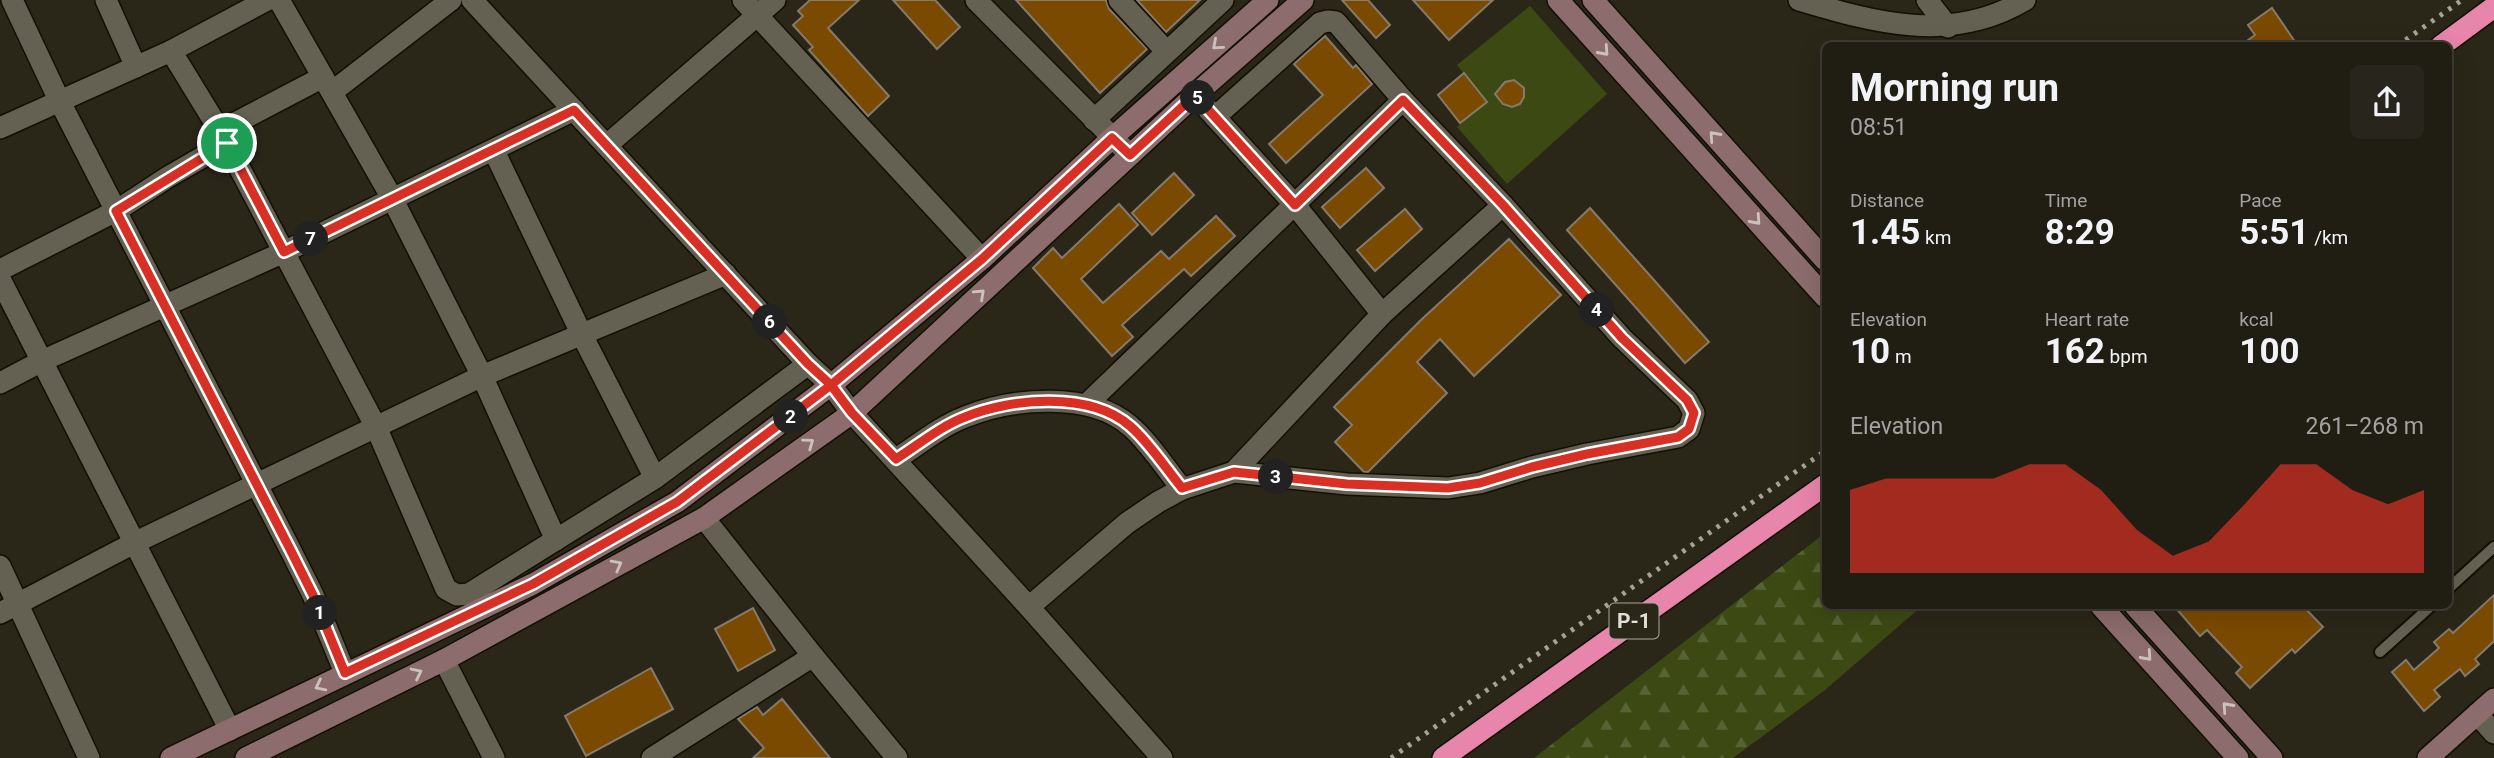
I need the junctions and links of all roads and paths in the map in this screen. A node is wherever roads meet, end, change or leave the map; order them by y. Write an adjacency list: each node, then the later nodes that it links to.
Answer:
1 (12, 0): 27 (street)
2 (106, 0): 23 (street)
3 (451, 0): 24 (street)
4 (471, 0): 28 (street)
5 (775, 0): 17 (street)
6 (1119, 0): 22 (street)
7 (1223, 0): 22 (street)
8 (1268, 0): 33 (main road, one-way to 33)
9 (1303, 0): 25 (main road)
10 (1558, 0): 47 (main road, one-way to 47)
11 (1593, 0): 42 (main road, one-way to 11)
12 (1799, 0): 19 (street)
13 (1927, 0): 19 (street)
14 (2025, 0): 19 (street)
15 (267, 1): 21 (street); 24 (street)
16 (982, 2): 30 (street)
17 (750, 8): 34 (street); 43 (street)
18 (2494, 8): 20 (highway)
19 (1948, 27)
20 (2447, 42)
21 (171, 51): 23 (street); 32 (street)
22 (1166, 51): 30 (street)
23 (136, 67): 27 (street)
24 (327, 85): 32 (street); 37 (street)
25 (1195, 95): 29 (street); 36 (main road)
26 (1403, 100): 29 (street); 38 (street); 39 (street)
27 (60, 102): 31 (street); 40 (street)
28 (574, 110): 34 (street); 35 (street)
29 (1215, 117): 38 (street)
30 (1094, 120): 33 (street)
31 (0, 128)
32 (223, 137): 40 (street); 41 (street)
33 (1112, 138): 36 (street); 43 (main road)
34 (607, 145): 45 (street)
35 (494, 150): 37 (street); 50 (street)
36 (1130, 155): 57 (main road, one-way to 36)
37 (392, 198): 41 (street); 53 (street)
38 (1295, 205): 49 (street); 56 (street)
39 (1503, 205): 49 (street); 60 (street)
40 (116, 211): 44 (street); 48 (street)
41 (284, 252): 48 (street); 58 (street)
42 (1822, 257)
43 (982, 259): 55 (main road)
44 (0, 270)
45 (726, 274): 50 (street); 52 (street)
46 (0, 279): 51 (street)
47 (1822, 294)
48 (166, 306): 51 (street); 62 (street)
49 (1382, 314): 60 (street)
50 (582, 335): 53 (street); 61 (street)
51 (42, 361): 54 (street); 67 (street)
52 (808, 364): 55 (street); 61 (street)
53 (482, 376): 58 (street); 66 (street)
54 (0, 383)
55 (831, 385): 57 (street); 79 (main road)
56 (1087, 404): 59 (street); 64 (street)
57 (852, 413): 59 (street); 65 (main road, one-way to 57)
58 (376, 428): 62 (street); 66 (street)
59 (896, 459): 71 (street)
60 (1234, 472): 64 (street)
61 (655, 478): 66 (street)
62 (256, 484): 67 (street); 79 (street)
63 (1822, 487): 91 (highway, P-1)
64 (1182, 488): 71 (street)
65 (704, 519): 77 (street); 78 (main road, one-way to 65)
66 (556, 540)
67 (134, 543): 72 (street); 82 (street)
68 (2494, 547): 70 (lane)
69 (0, 566): 72 (street)
70 (2452, 585)
71 (1030, 607): 90 (street)
72 (8, 609): 84 (street)
73 (2104, 609): 92 (main road, one-way to 92)
74 (2138, 609): 93 (main road, one-way to 74)
75 (2428, 609): 76 (lane)
76 (2380, 652)
77 (813, 656): 88 (street); 89 (street)
78 (444, 660): 86 (main road, one-way to 78); 87 (street)
79 (345, 673): 82 (main road, one-way to 82)
80 (2494, 699): 81 (main road)
81 (2477, 714): 83 (street); 94 (main road)
82 (230, 730): 85 (main road)
83 (2494, 733)
84 (89, 758)
85 (172, 758)
86 (246, 758)
87 (494, 758)
88 (652, 758)
89 (897, 758)
90 (1162, 758)
91 (1443, 758)
92 (2238, 758)
93 (2273, 758)
94 (2428, 758)

